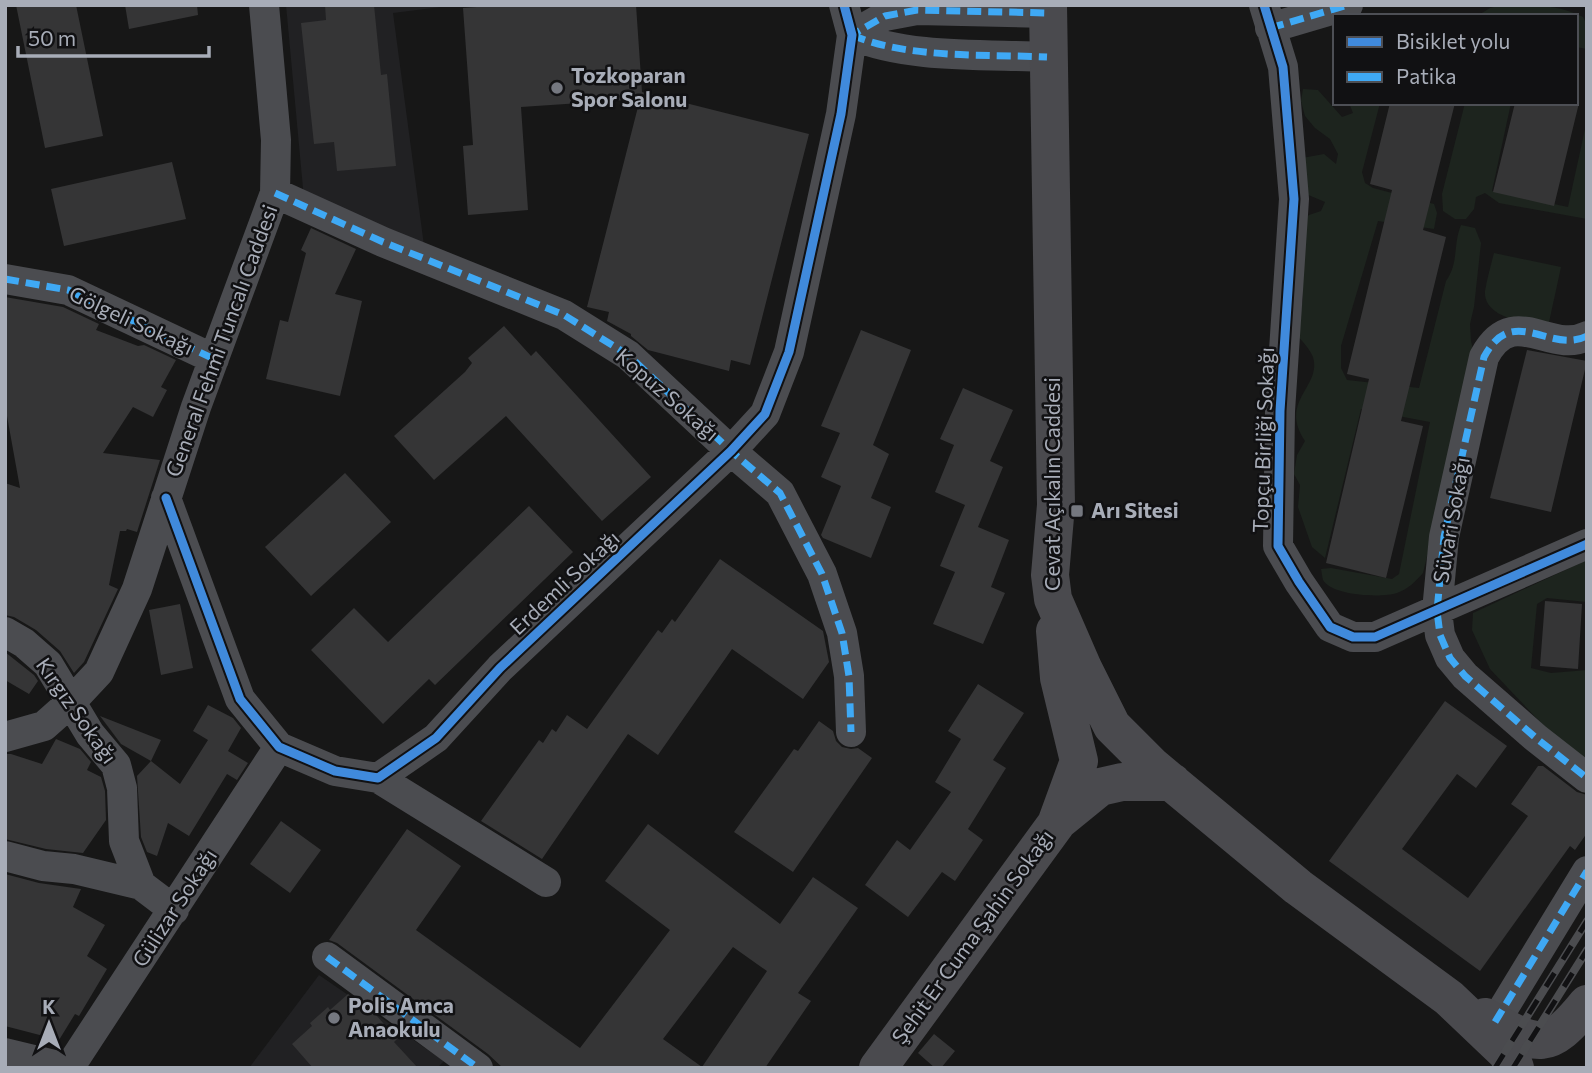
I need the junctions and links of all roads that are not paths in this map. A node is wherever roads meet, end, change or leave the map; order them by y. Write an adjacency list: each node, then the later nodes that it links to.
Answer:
1 (264, 5): 8 (street, General Fehmi Tuncalı Caddesi)
2 (844, 5): 6 (street)
3 (1348, 5): 5 (street)
4 (1048, 9): 6 (street); 7 (main road, Cevat Açıkalın Caddesi)
5 (1267, 17): 16 (street, Topçu Birliği Sokağı)
6 (852, 35): 7 (street); 12 (street, Erdemli Sokağı)
7 (1047, 57): 15 (main road, Cevat Açıkalın Caddesi)
8 (275, 192): 11 (street, General Fehmi Tuncalı Caddesi); 12 (street, Kopuz Sokağı)
9 (5, 279): 11 (street, Gölgeli Sokağı)
10 (1587, 336): 16 (street, Süvari Sokağı)
11 (214, 359): 13 (street, General Fehmi Tuncalı Caddesi)
12 (732, 451): 19 (street, Kopuz Sokağı); 22 (street, Erdemli Sokağı)
13 (166, 498): 18 (street, General Fehmi Tuncalı Caddesi); 21 (street)
14 (1587, 544): 16 (street, Topçu Birliği Sokağı)
15 (1053, 599): 24 (main road, Cevat Açıkalın Caddesi); 25 (main road, Şehit Er Cuma Şahin Sokağı)
16 (1437, 611): 23 (street, Süvari Sokağı)
17 (5, 632): 18 (street, Kırgız Sokağı)
18 (71, 702): 20 (street, General Fehmi Tuncalı Caddesi); 29 (street, Kırgız Sokağı)
19 (851, 732)
20 (5, 737)
21 (279, 747): 22 (street); 30 (street, Gülizar Sokağı)
22 (378, 778): 28 (street)
23 (1587, 778)
24 (1172, 782): 25 (main road); 32 (main road, Cevat Açıkalın Caddesi)
25 (1056, 824): 39 (main road, Şehit Er Cuma Şahin Sokağı)
26 (5, 856): 29 (street)
27 (1587, 871): 34 (street)
28 (546, 882)
29 (141, 885): 30 (street)
30 (174, 910): 37 (street, Gülizar Sokağı)
31 (327, 957): 38 (street)
32 (1449, 998): 34 (main road); 40 (main road)
33 (1587, 1004): 34 (main road)
34 (1495, 1022)
35 (1587, 1026): 41 (main road)
36 (5, 1053): 37 (street)
37 (68, 1068)
38 (478, 1068)
39 (877, 1068)
40 (1515, 1068)
41 (1558, 1068)

